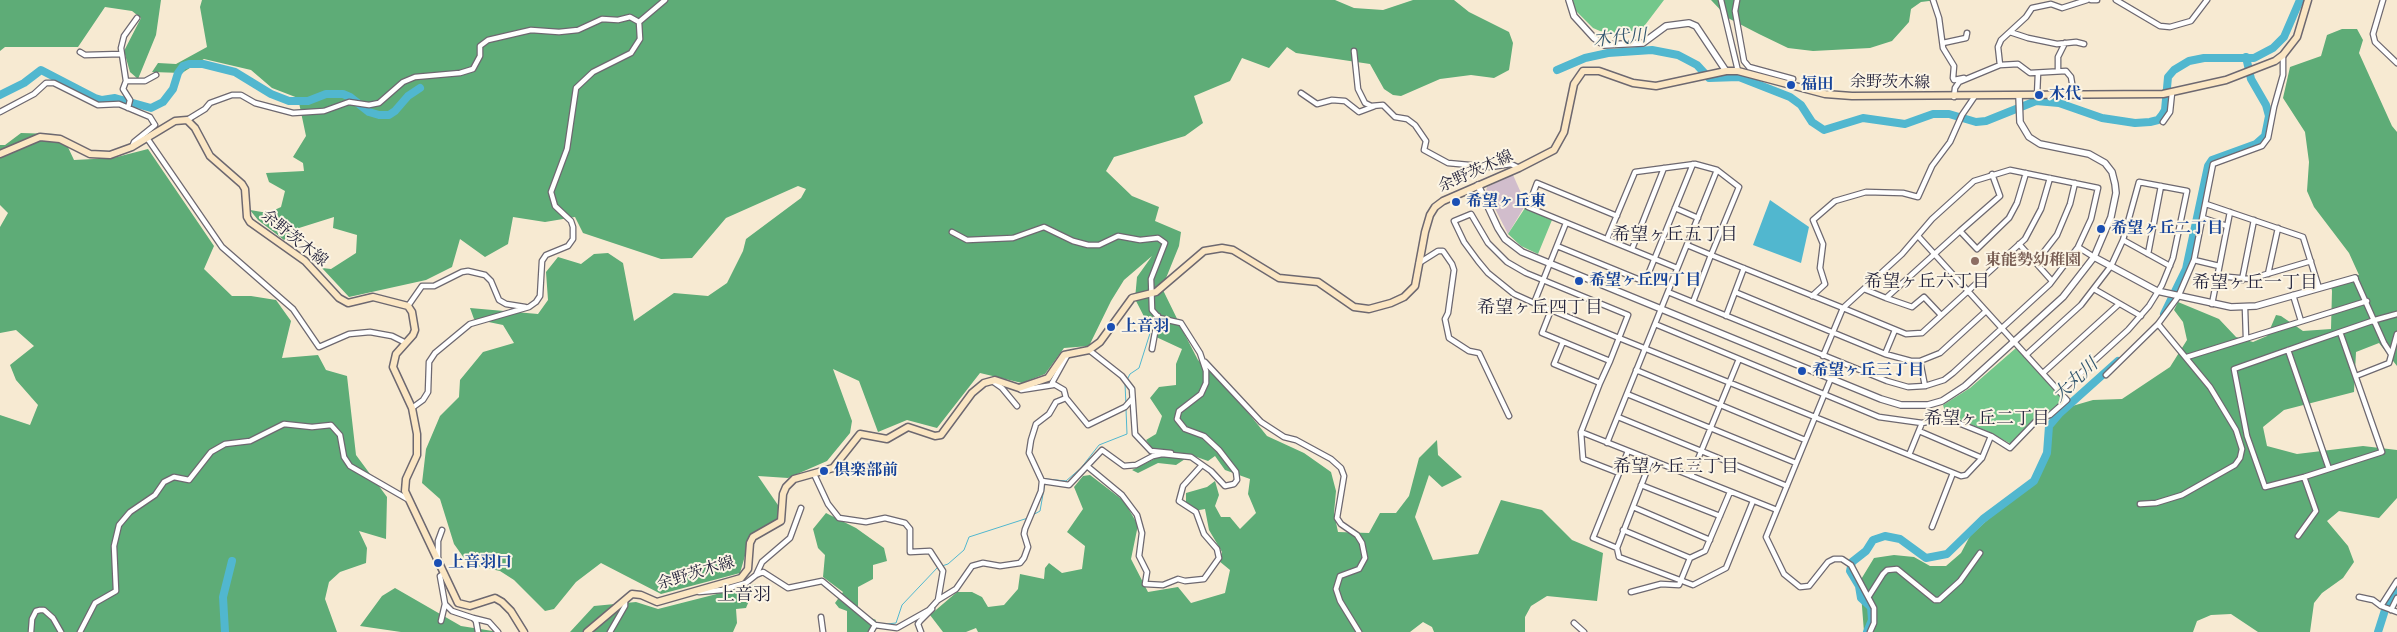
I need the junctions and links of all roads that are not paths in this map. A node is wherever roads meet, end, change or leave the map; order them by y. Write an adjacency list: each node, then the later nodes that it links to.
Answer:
1 (665, 0): 14 (street)
2 (1569, 0): 26 (street)
3 (1721, 0): 27 (street)
4 (1737, 0): 32 (street)
5 (1933, 0): 17 (street)
6 (2087, 0): 15 (street)
7 (2091, 0): 8 (street)
8 (2097, 0)
9 (2116, 0): 10 (street)
10 (2207, 0)
11 (2308, 0): 23 (main road, 余野茨木線)
12 (2383, 0): 24 (street)
13 (137, 18): 22 (street)
14 (639, 22): 44 (street); 118 (street)
15 (2010, 32): 18 (street); 25 (street)
16 (1967, 33): 17 (street)
17 (1943, 43): 31 (street)
18 (2065, 43): 19 (street); 28 (street)
19 (2084, 44)
20 (1354, 51): 41 (street)
21 (80, 52): 22 (street)
22 (121, 54): 33 (street)
23 (2283, 55): 35 (main road, 余野茨木線); 59 (street)
24 (2397, 63)
25 (2000, 65): 29 (street); 31 (street)
26 (1726, 71): 27 (main road, 余野茨木線); 50 (main road, 余野茨木線)
27 (1738, 71): 39 (main road, 余野茨木線)
28 (2058, 71): 29 (street); 36 (street)
29 (2038, 73): 38 (street)
30 (156, 74): 33 (street)
31 (1971, 77): 39 (street)
32 (1793, 79)
33 (126, 81): 42 (street)
34 (1301, 93): 41 (street)
35 (2168, 93): 36 (main road, 余野茨木線); 45 (street)
36 (2074, 95): 38 (main road, 余野茨木線)
37 (1975, 96): 39 (main road, 余野茨木線); 40 (main road, 余野茨木線); 109 (street)
38 (2036, 96): 40 (main road, 余野茨木線)
39 (1954, 97)
40 (2019, 98): 82 (street)
41 (1377, 106): 50 (street)
42 (128, 108): 43 (street); 47 (street)
43 (0, 112)
44 (187, 120): 46 (main road); 117 (main road, 余野茨木線)
45 (2163, 122)
46 (147, 138): 47 (main road); 142 (street)
47 (132, 147): 48 (main road)
48 (0, 154)
49 (1693, 164): 51 (street); 52 (street); 60 (street)
50 (1518, 168): 57 (main road, 余野茨木線)
51 (1664, 168): 62 (street); 78 (street)
52 (1717, 170): 63 (street); 81 (street)
53 (2026, 173): 54 (street); 55 (street); 69 (street)
54 (1992, 174): 69 (street); 71 (street)
55 (2050, 178): 56 (street); 74 (street)
56 (2075, 183): 77 (street); 85 (street)
57 (1478, 185): 87 (main road, 余野茨木線); 88 (street)
58 (2161, 186): 73 (street); 80 (street); 90 (street)
59 (2206, 204): 61 (street); 64 (street)
60 (1675, 208): 63 (street); 83 (street)
61 (2230, 212): 65 (street); 67 (street)
62 (1617, 216): 66 (street); 72 (street)
63 (1698, 218): 75 (street)
64 (2203, 218): 67 (street); 84 (street)
65 (2254, 220): 68 (street); 98 (street)
66 (1566, 222): 72 (street); 76 (street)
67 (2227, 226): 91 (street)
68 (2278, 228): 86 (street); 94 (street)
69 (1960, 231): 79 (street)
70 (952, 232): 107 (street)
71 (1918, 236): 79 (street); 101 (street)
72 (1607, 239): 78 (street)
73 (2123, 240): 80 (street); 89 (street)
74 (2019, 244): 85 (street); 103 (street)
75 (1687, 245): 81 (street); 92 (street)
76 (1557, 246): 83 (street); 88 (street)
77 (2078, 247): 82 (street); 99 (street)
78 (1632, 249): 83 (street)
79 (1935, 254): 103 (street); 111 (street)
80 (2148, 254): 90 (street)
81 (1711, 255): 93 (street); 113 (street)
82 (2094, 257): 89 (street); 141 (street)
83 (1654, 259): 92 (street)
84 (2194, 260): 91 (street); 110 (street)
85 (2036, 262): 99 (street)
86 (2311, 262): 94 (street); 100 (street)
87 (1419, 263): 107 (main road, 余野茨木線); 176 (street)
88 (1550, 263): 97 (street); 121 (street)
89 (2111, 266): 102 (street); 104 (street)
90 (2170, 266): 104 (street)
91 (2219, 266): 95 (street)
92 (1678, 268): 105 (street)
93 (1744, 268): 106 (street); 109 (street)
94 (2268, 274): 98 (street)
95 (2218, 276): 98 (street); 116 (street)
96 (2355, 278): 100 (street); 112 (street)
97 (1543, 280): 114 (street); 114 (street); 138 (street)
98 (2242, 280)
99 (2052, 281): 133 (street)
100 (2319, 288): 108 (street)
101 (1864, 289): 111 (street); 119 (street)
102 (2094, 289): 115 (street); 149 (street)
103 (1968, 291): 123 (street); 125 (street)
104 (2157, 291): 110 (street); 128 (street)
105 (1668, 292): 113 (street); 121 (street)
106 (1735, 292): 127 (street); 135 (street)
107 (1151, 294): 126 (street); 145 (main road, 余野茨木線)
108 (2293, 295): 120 (street); 130 (street)
109 (1812, 296): 119 (street)
110 (2175, 296): 116 (street); 132 (street)
111 (1886, 298): 125 (street)
112 (2367, 301): 129 (street); 130 (street)
113 (1693, 302): 127 (street)
114 (1534, 303): 122 (street)
115 (2119, 304): 128 (street); 158 (street)
116 (2212, 304): 120 (street)
117 (408, 306): 118 (street); 142 (main road)
118 (529, 307): 175 (street)
119 (1843, 308): 134 (street); 135 (street)
120 (2245, 308): 139 (street)
121 (1661, 309): 131 (street); 161 (street)
122 (1551, 310): 138 (street); 140 (street)
123 (1986, 311): 133 (street); 155 (street)
124 (2397, 314): 129 (street)
125 (1941, 315): 134 (street)
126 (1158, 316): 144 (street); 156 (street)
127 (1726, 316): 151 (street)
128 (2141, 316): 168 (street)
129 (2375, 320): 136 (street); 150 (street)
130 (2301, 321): 139 (street)
131 (1655, 324): 143 (street); 153 (street)
132 (2158, 324): 152 (street); 159 (street)
133 (2002, 328): 141 (street); 166 (street)
134 (1895, 330): 148 (street)
135 (1833, 332): 148 (street); 151 (street)
136 (2340, 332): 146 (street); 160 (street)
137 (2397, 334): 150 (street)
138 (1619, 338): 143 (street); 154 (street)
139 (2246, 338): 152 (street)
140 (1563, 342): 154 (street); 164 (street)
141 (2014, 342): 149 (street); 161 (street)
142 (406, 343): 175 (main road)
143 (1645, 348): 157 (street); 163 (street)
144 (1152, 349)
145 (1089, 350): 147 (main road); 172 (street)
146 (2288, 350): 195 (street); 200 (street)
147 (1068, 354): 165 (street); 167 (main road)
148 (1885, 354): 155 (street)
149 (2026, 354): 158 (street)
150 (2391, 354): 160 (street)
151 (1823, 356): 166 (street)
152 (2187, 357): 207 (street)
153 (1739, 359): 163 (street); 170 (street)
154 (1610, 360): 164 (street)
155 (1920, 361): 166 (street)
156 (1205, 362): 193 (street); 253 (street)
157 (1636, 370): 169 (street); 173 (street)
158 (2043, 373): 168 (street)
159 (2106, 374)
160 (2356, 376): 195 (street)
161 (1831, 378): 170 (street)
162 (991, 380): 167 (main road); 174 (street); 198 (main road, 余野茨木線)
163 (1730, 382): 173 (street); 178 (street)
164 (1600, 383): 181 (street)
165 (1053, 385): 167 (street); 171 (street)
166 (1925, 386)
167 (1019, 388)
168 (2060, 392): 183 (street)
169 (1627, 394): 177 (street); 180 (street)
170 (1824, 394): 178 (street); 179 (street)
171 (1066, 398): 172 (street); 201 (street)
172 (1132, 399): 189 (street)
173 (1720, 405): 180 (street); 184 (street)
174 (1017, 406)
175 (412, 408): 205 (main road)
176 (1508, 416)
177 (1618, 417): 185 (street); 187 (street)
178 (1815, 417): 184 (street); 188 (street)
179 (1922, 423): 182 (street); 183 (street)
180 (1711, 428): 187 (street); 192 (street)
181 (1580, 432): 185 (street); 196 (street)
182 (1919, 432): 188 (street); 190 (street)
183 (1991, 436): 190 (street)
184 (1805, 440): 192 (street)
185 (1607, 443): 186 (street)
186 (1628, 451): 191 (street); 196 (street)
187 (1701, 451): 199 (street); 203 (street)
188 (1908, 455): 197 (street)
189 (1178, 456): 193 (street); 194 (street)
190 (1982, 458): 197 (street)
191 (1651, 460): 199 (street); 202 (street)
192 (1796, 463): 203 (street)
193 (1202, 465): 194 (street)
194 (1087, 466): 201 (street)
195 (2330, 469): 200 (street)
196 (1619, 473): 217 (street)
197 (1953, 473): 212 (street)
198 (814, 474): 225 (main road, 余野茨木線); 231 (street)
199 (1691, 476): 204 (street)
200 (2304, 477): 215 (street)
201 (1042, 481): 231 (street)
202 (1641, 485): 208 (street); 211 (street)
203 (1787, 486): 210 (street)
204 (1730, 492): 206 (street); 211 (street)
205 (410, 501): 220 (main road); 244 (street)
206 (1753, 501): 210 (street); 223 (street)
207 (2140, 504)
208 (1632, 507): 214 (street); 216 (street)
209 (801, 508): 222 (street)
210 (1777, 510): 227 (street)
211 (1720, 516): 216 (street)
212 (1932, 527)
213 (442, 530): 220 (street)
214 (1624, 530): 217 (street); 219 (street)
215 (2298, 536)
216 (1710, 540): 219 (street)
217 (1617, 548): 223 (street)
218 (1980, 552): 227 (street)
219 (1690, 558): 223 (street)
220 (437, 561): 221 (main road)
221 (443, 574): 232 (street); 247 (main road)
222 (756, 574): 225 (street); 240 (street)
223 (1681, 580): 226 (street)
224 (2397, 581): 234 (street)
225 (692, 591): 230 (main road, 余野茨木線)
226 (1631, 592)
227 (1869, 596): 255 (street)
228 (2359, 597): 234 (street)
229 (2397, 598): 235 (street)
230 (625, 599): 248 (main road); 249 (street)
231 (938, 600): 233 (street)
232 (444, 604): 237 (street); 238 (street)
233 (933, 605): 241 (street); 252 (street)
234 (2381, 606): 235 (street)
235 (2394, 611)
236 (821, 617): 250 (street)
237 (473, 618): 245 (street); 246 (street)
238 (441, 621)
239 (1574, 623): 254 (street)
240 (875, 625): 241 (street); 251 (street)
241 (896, 630)
242 (31, 632): 243 (street)
243 (62, 632)
244 (80, 632)
245 (478, 632)
246 (498, 632)
247 (524, 632)
248 (587, 632)
249 (610, 632)
250 (823, 632)
251 (871, 632)
252 (921, 632)
253 (1359, 632)
254 (1584, 632)
255 (1870, 632)

